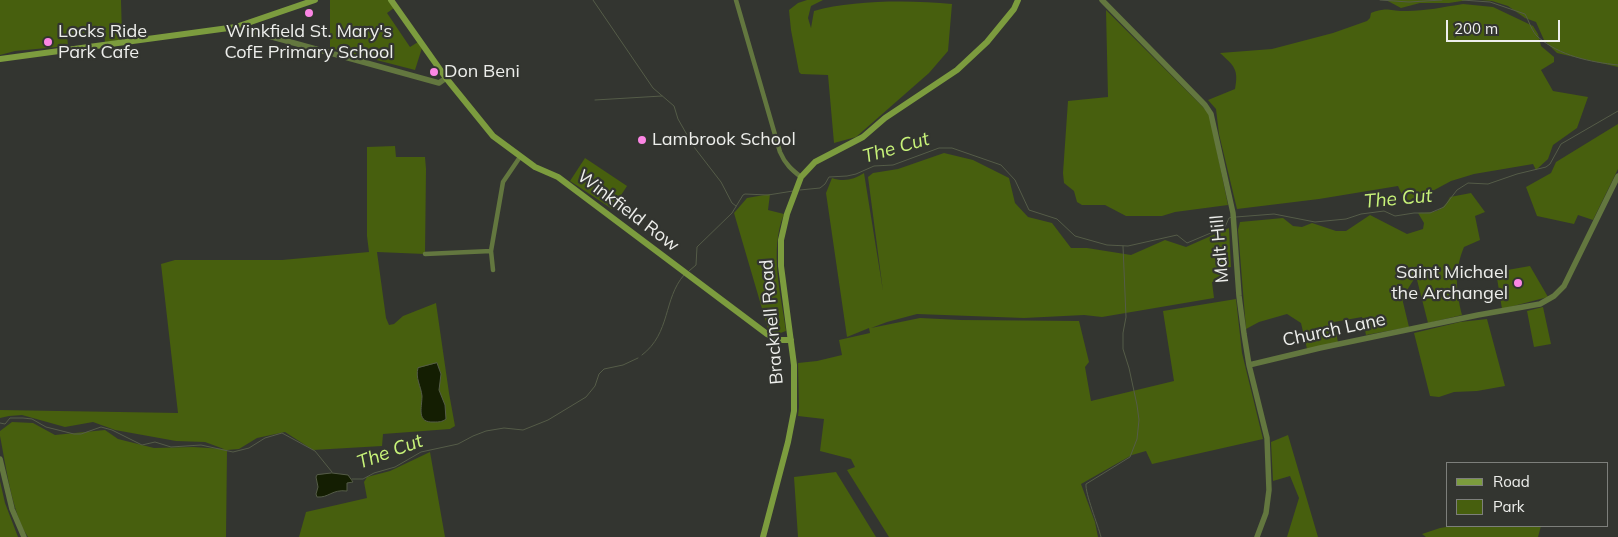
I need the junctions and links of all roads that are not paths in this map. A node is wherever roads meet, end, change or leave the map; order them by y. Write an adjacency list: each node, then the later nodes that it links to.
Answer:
1 (315, 0): 6 (main road)
2 (391, 0): 8 (main road, Winkfield Row)
3 (736, 0): 13 (street)
4 (1018, 0): 13 (main road, Bracknell Road)
5 (1102, 0): 18 (street, Malt Hill)
6 (236, 27): 7 (main road); 9 (street, Winkfield Row)
7 (0, 59)
8 (446, 78): 9 (street); 10 (main road, Winkfield Row)
9 (439, 83): 10 (street, Winkfield Row)
10 (458, 91): 11 (main road, Winkfield Row)
11 (520, 157): 14 (street); 17 (main road, Winkfield Row)
12 (1618, 176): 18 (street, Church Lane)
13 (801, 178): 17 (main road, Bracknell Road)
14 (491, 251): 15 (street); 16 (street)
15 (425, 254)
16 (494, 270)
17 (791, 340): 21 (main road, Bracknell Road)
18 (1249, 365): 22 (street, Malt Hill)
19 (0, 459): 20 (street)
20 (24, 537)
21 (763, 537)
22 (1258, 537)

